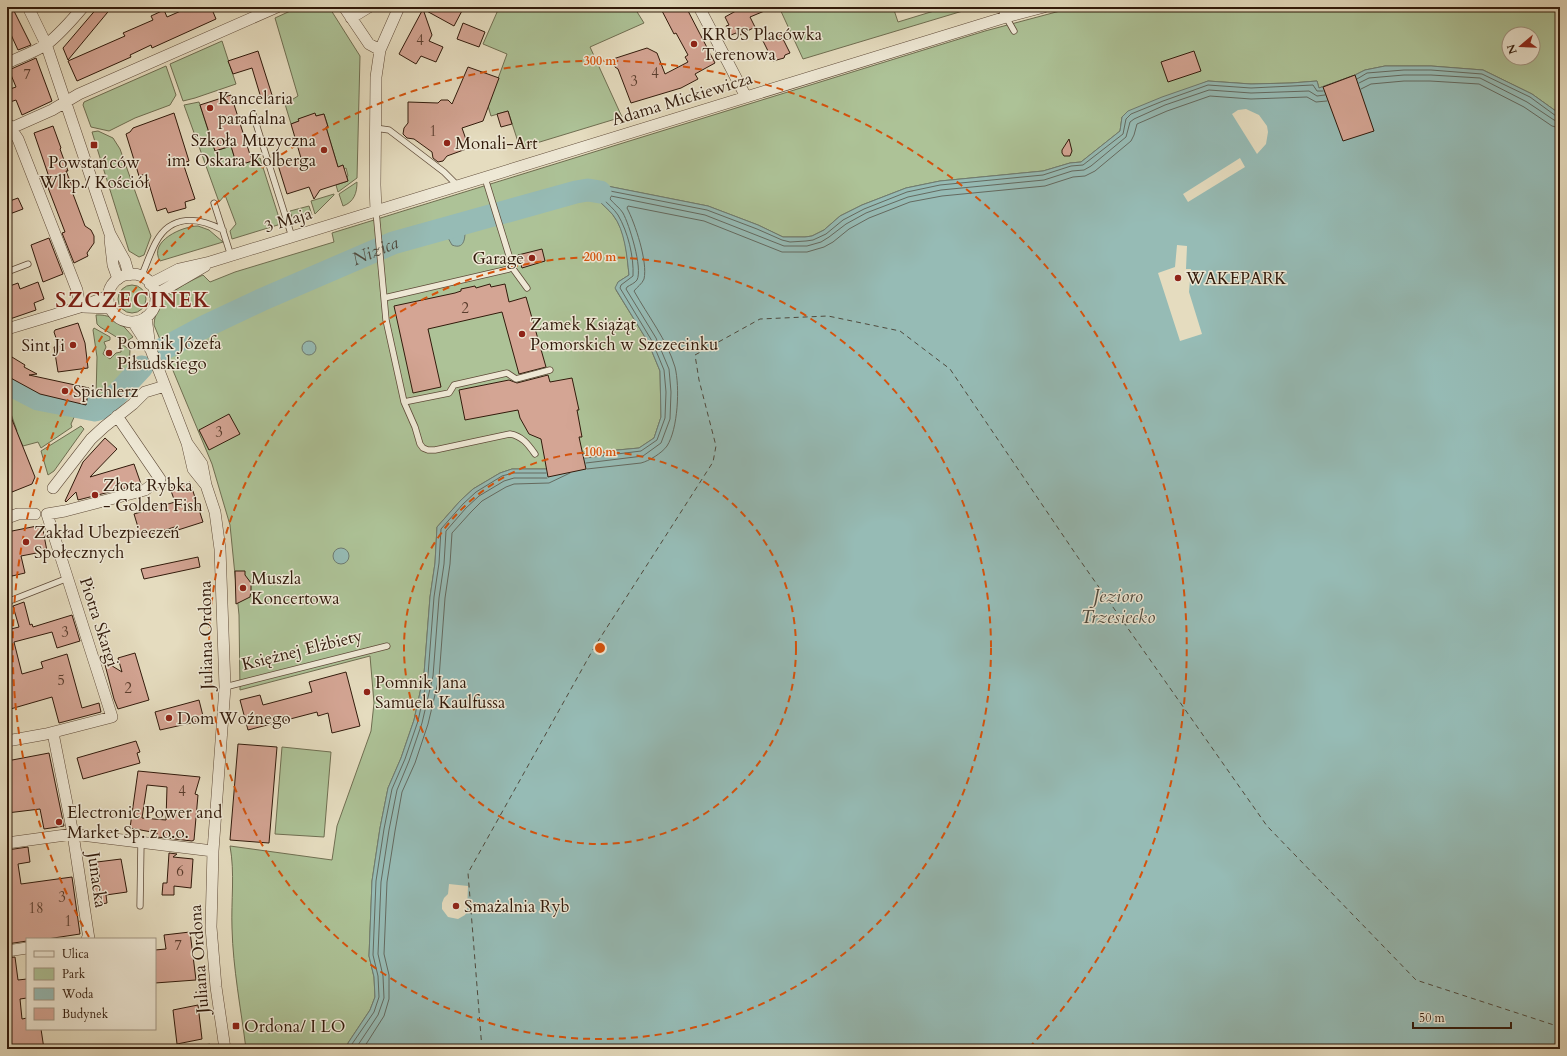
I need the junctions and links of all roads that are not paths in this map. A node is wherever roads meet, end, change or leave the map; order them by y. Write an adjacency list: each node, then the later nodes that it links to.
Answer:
1 (28, 7): 12 (street)
2 (83, 7): 12 (street)
3 (277, 7): 16 (street)
4 (344, 7): 10 (street)
5 (369, 7): 10 (street)
6 (399, 7): 13 (street)
7 (699, 7): 15 (street)
8 (1044, 7): 9 (street, Adama Mickiewicza)
9 (1005, 12): 11 (lane); 15 (street, Adama Mickiewicza)
10 (351, 18): 13 (street)
11 (1014, 31)
12 (46, 44): 14 (street); 16 (street)
13 (380, 50): 19 (street)
14 (7, 63)
15 (746, 97): 20 (street, Adama Mickiewicza)
16 (66, 101): 18 (street); 25 (street)
17 (253, 114): 26 (lane)
18 (8, 127): 40 (street)
19 (375, 128): 21 (lane); 23 (street)
20 (486, 178): 21 (street, Adama Mickiewicza); 30 (lane)
21 (458, 186): 23 (street, Adama Mickiewicza)
22 (214, 202): 24 (lane)
23 (376, 211): 26 (street, 3 Maja); 39 (lane)
24 (223, 230): 27 (lane); 33 (lane)
25 (110, 234): 32 (street); 34 (street)
26 (292, 237): 27 (street, 3 Maja)
27 (231, 256): 28 (street, 3 Maja)
28 (210, 262): 35 (street, 3 Maja); 37 (street, 3 Maja)
29 (28, 264): 31 (lane)
30 (511, 266): 36 (lane); 39 (lane)
31 (7, 272)
32 (130, 275): 33 (street); 34 (street)
33 (141, 277): 35 (street)
34 (118, 280): 38 (street)
35 (150, 284): 37 (street)
36 (527, 288)
37 (155, 295): 42 (street)
38 (108, 296): 40 (street); 41 (street)
39 (384, 298): 48 (lane)
40 (80, 306): 41 (street); 44 (street)
41 (110, 308): 43 (street)
42 (146, 317): 43 (street); 45 (street)
43 (133, 322): 45 (street)
44 (7, 329)
45 (151, 350): 47 (street, Juliana Ordona)
46 (550, 370): 48 (lane)
47 (165, 386): 49 (street); 58 (street, Juliana Ordona)
48 (404, 402): 50 (lane)
49 (117, 416): 51 (street); 53 (street)
50 (535, 454)
51 (53, 488)
52 (35, 514): 53 (lane); 54 (street)
53 (47, 514): 55 (street, Piotra Skargi)
54 (7, 518)
55 (68, 578): 56 (lane); 59 (street, Piotra Skargi)
56 (7, 602)
57 (387, 646): 58 (lane, Księżnej Elżbiety)
58 (225, 687): 64 (street, Juliana Ordona)
59 (52, 733): 60 (street); 61 (street, Junacka)
60 (7, 741)
61 (73, 834): 62 (street); 63 (street); 66 (street, Junacka)
62 (141, 842): 64 (street); 65 (lane)
63 (7, 843)
64 (213, 851): 69 (street, Juliana Ordona)
65 (140, 906)
66 (88, 938)
67 (26, 948): 68 (street)
68 (7, 951)
69 (225, 1049)

